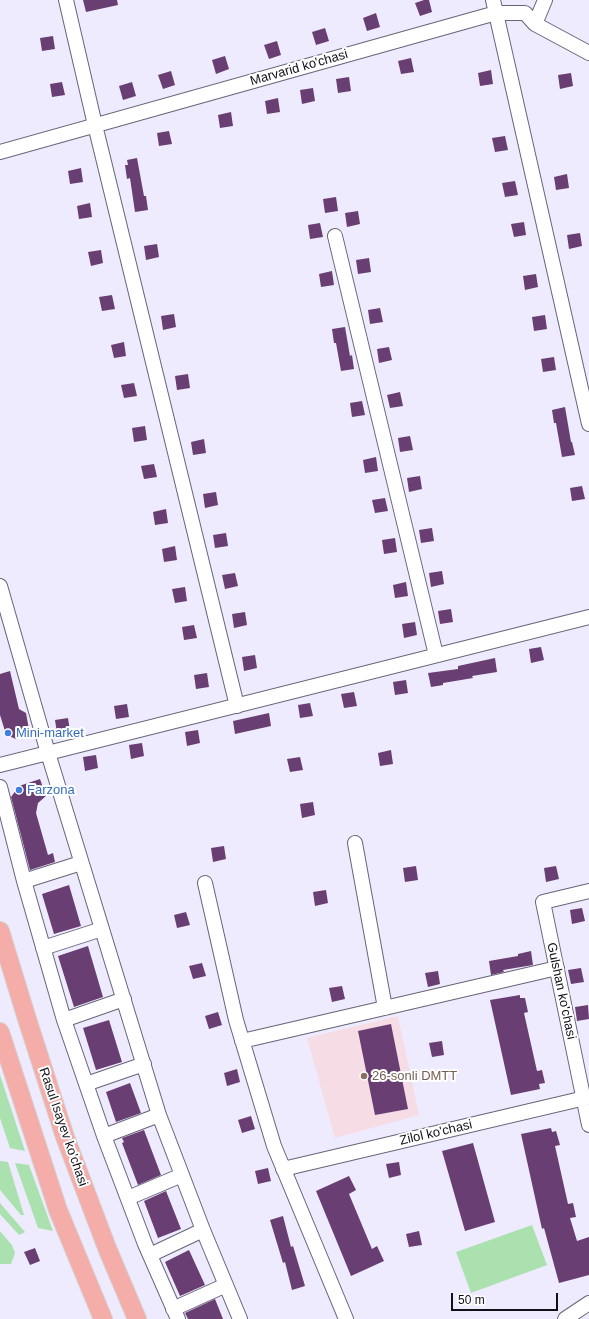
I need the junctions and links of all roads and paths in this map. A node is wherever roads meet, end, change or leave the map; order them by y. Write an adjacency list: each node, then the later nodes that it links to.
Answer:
1 (66, 0): 6 (street)
2 (545, 0): 4 (street)
3 (494, 6): 4 (street, Marvarid ko'chasi); 6 (street, Marvarid ko'chasi); 9 (street)
4 (535, 24): 5 (street, Marvarid ko'chasi)
5 (589, 53)
6 (95, 125): 7 (street, Marvarid ko'chasi); 13 (street)
7 (0, 152)
8 (335, 236): 12 (street)
9 (589, 424)
10 (0, 586): 14 (street)
11 (589, 617): 12 (street)
12 (436, 655): 13 (street)
13 (237, 706): 14 (street)
14 (48, 753): 15 (street); 18 (street)
15 (0, 765)
16 (0, 787): 19 (street)
17 (355, 843): 27 (street)
18 (81, 863): 19 (street); 22 (street)
19 (24, 881): 24 (street)
20 (205, 884): 30 (street)
21 (589, 891): 25 (street, Gulshan ko'chasi)
22 (102, 929): 24 (street); 26 (street)
23 (0, 931): 46 (main road, Rasul Isayev ko'chasi)
24 (43, 948): 28 (street)
25 (557, 968): 27 (street); 33 (street, Gulshan ko'chasi)
26 (124, 999): 28 (street); 31 (street)
27 (385, 1008): 30 (street)
28 (64, 1020): 32 (street)
29 (0, 1032): 45 (main road)
30 (242, 1041): 37 (street)
31 (144, 1064): 32 (street); 34 (street)
32 (86, 1084): 36 (street)
33 (586, 1098): 35 (street, Gulshan ko'chasi); 37 (street, Zilol ko'chasi)
34 (159, 1114): 36 (street); 38 (street)
35 (589, 1125)
36 (104, 1136): 39 (street)
37 (283, 1169): 48 (street)
38 (182, 1176): 39 (street); 40 (street)
39 (128, 1198): 41 (street)
40 (203, 1230): 41 (street); 42 (street)
41 (150, 1255): 44 (street)
42 (226, 1285): 44 (street); 47 (street)
43 (589, 1303): 49 (street)
44 (176, 1314)
45 (104, 1319)
46 (137, 1319)
47 (240, 1319)
48 (346, 1319)
49 (565, 1319)

